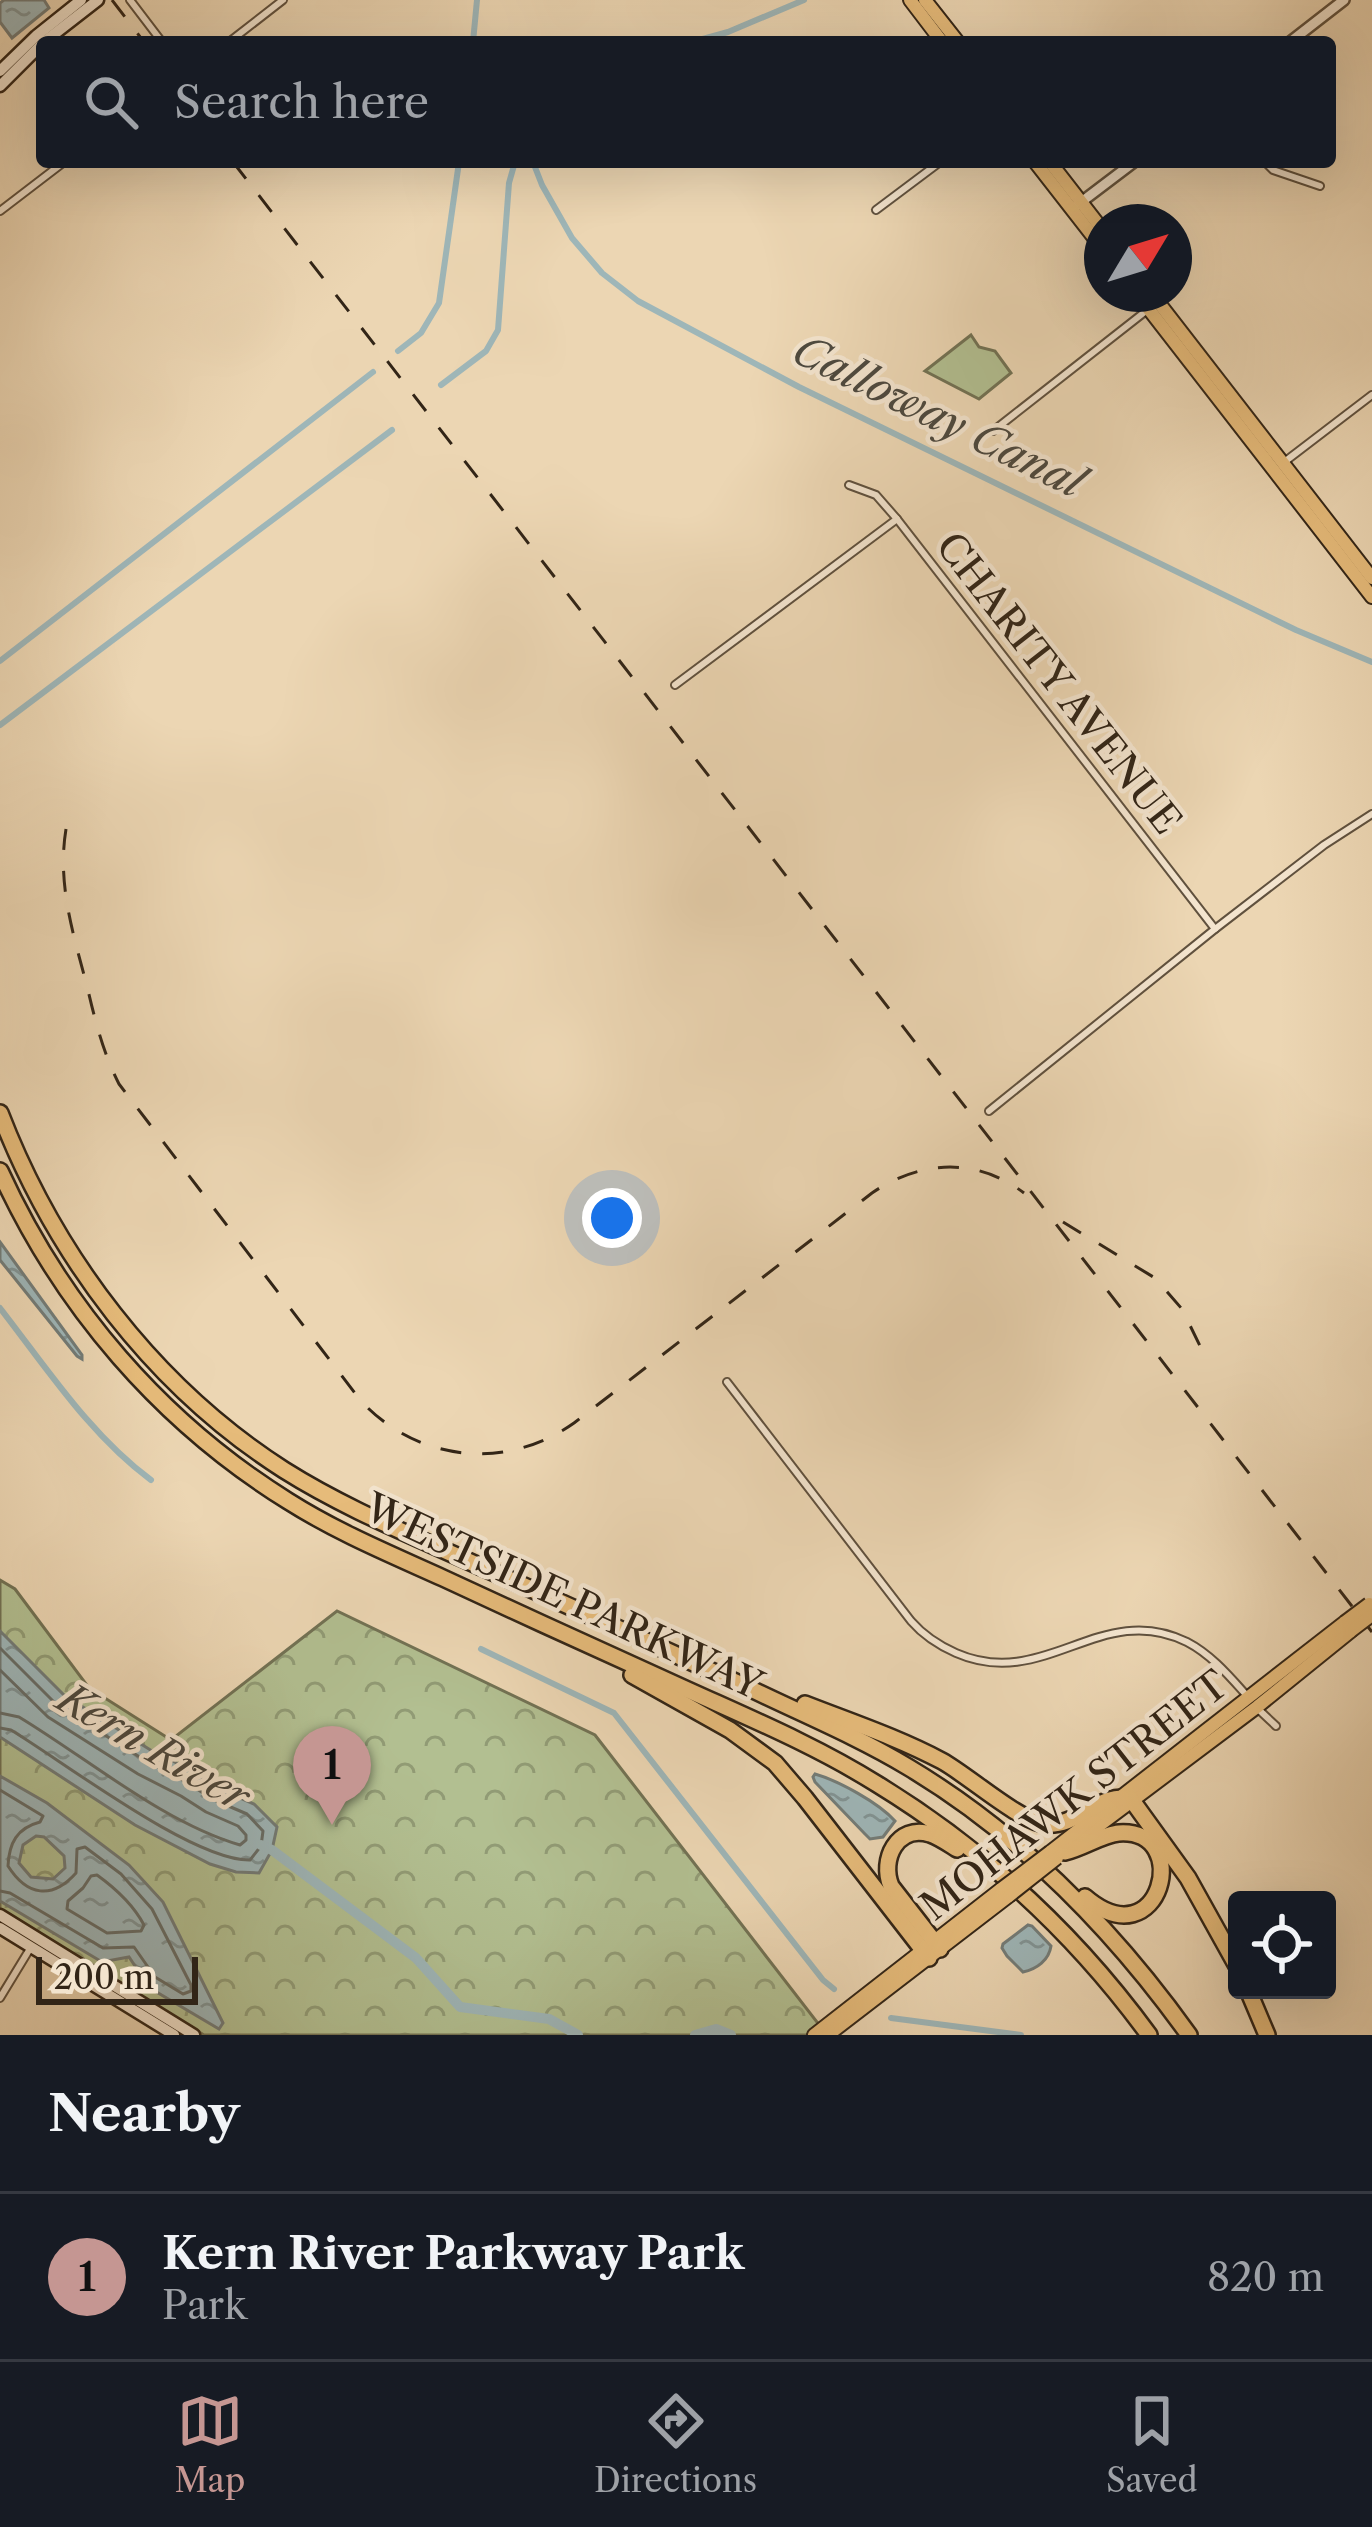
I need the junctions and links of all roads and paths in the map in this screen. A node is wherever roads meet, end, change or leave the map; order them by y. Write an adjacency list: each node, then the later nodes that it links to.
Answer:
1 (98, 0): 6 (main road)
2 (130, 0): 8 (street)
3 (283, 0): 9 (street)
4 (918, 0): 10 (main road)
5 (1344, 0): 11 (street)
6 (82, 3): 7 (main road); 13 (main road)
7 (50, 36)
8 (157, 36)
9 (237, 36)
10 (948, 36)
11 (1298, 36)
12 (36, 50): 14 (main road)
13 (0, 71)
14 (0, 86)
15 (56, 168): 24 (street)
16 (932, 168): 23 (street)
17 (1041, 168): 22 (main road)
18 (1054, 168): 22 (main road)
19 (1126, 168): 22 (street)
20 (1271, 168): 21 (street)
21 (1320, 186)
22 (1077, 206): 25 (main road); 26 (main road)
23 (877, 210)
24 (0, 211)
25 (1084, 212)
26 (1084, 218)
27 (1134, 312): 31 (street)
28 (1158, 312): 32 (main road)
29 (1161, 312): 32 (main road)
30 (1372, 395): 32 (street)
31 (993, 430)
32 (1280, 469): 35 (main road); 36 (main road)
33 (849, 485): 34 (street, CHARITY AVENUE)
34 (897, 519): 37 (street); 39 (street, CHARITY AVENUE)
35 (1372, 578)
36 (1372, 597)
37 (675, 685)
38 (1372, 814): 39 (street)
39 (1215, 929): 40 (street)
40 (989, 1111)
41 (0, 1113): 46 (highway, WESTSIDE PARKWAY)
42 (0, 1171): 45 (highway, WESTSIDE PARKWAY)
43 (727, 1382): 47 (street)
44 (1371, 1607): 47 (main road, MOHAWK STREET, bridge)
45 (535, 1621): 53 (highway, WESTSIDE PARKWAY); 55 (highway)
46 (723, 1676): 49 (highway, WESTSIDE PARKWAY); 50 (highway)
47 (1252, 1702): 48 (street); 50 (main road, MOHAWK STREET)
48 (1276, 1726)
49 (938, 1786): 51 (highway); 64 (highway, WESTSIDE PARKWAY)
50 (1128, 1798): 51 (main road, MOHAWK STREET); 56 (highway)
51 (1057, 1854): 55 (main road, MOHAWK STREET, bridge)
52 (3, 1921): 54 (main road); 57 (main road)
53 (1067, 1938): 55 (highway); 63 (highway, WESTSIDE PARKWAY)
54 (31, 1947): 57 (main road); 58 (street); 61 (main road)
55 (932, 1950): 60 (main road, MOHAWK STREET)
56 (1228, 1950)
57 (78, 1964): 62 (main road)
58 (0, 1998)
59 (1253, 1999): 65 (highway)
60 (820, 2034)
61 (174, 2035)
62 (194, 2035)
63 (1149, 2035)
64 (1185, 2035)
65 (1267, 2035)

